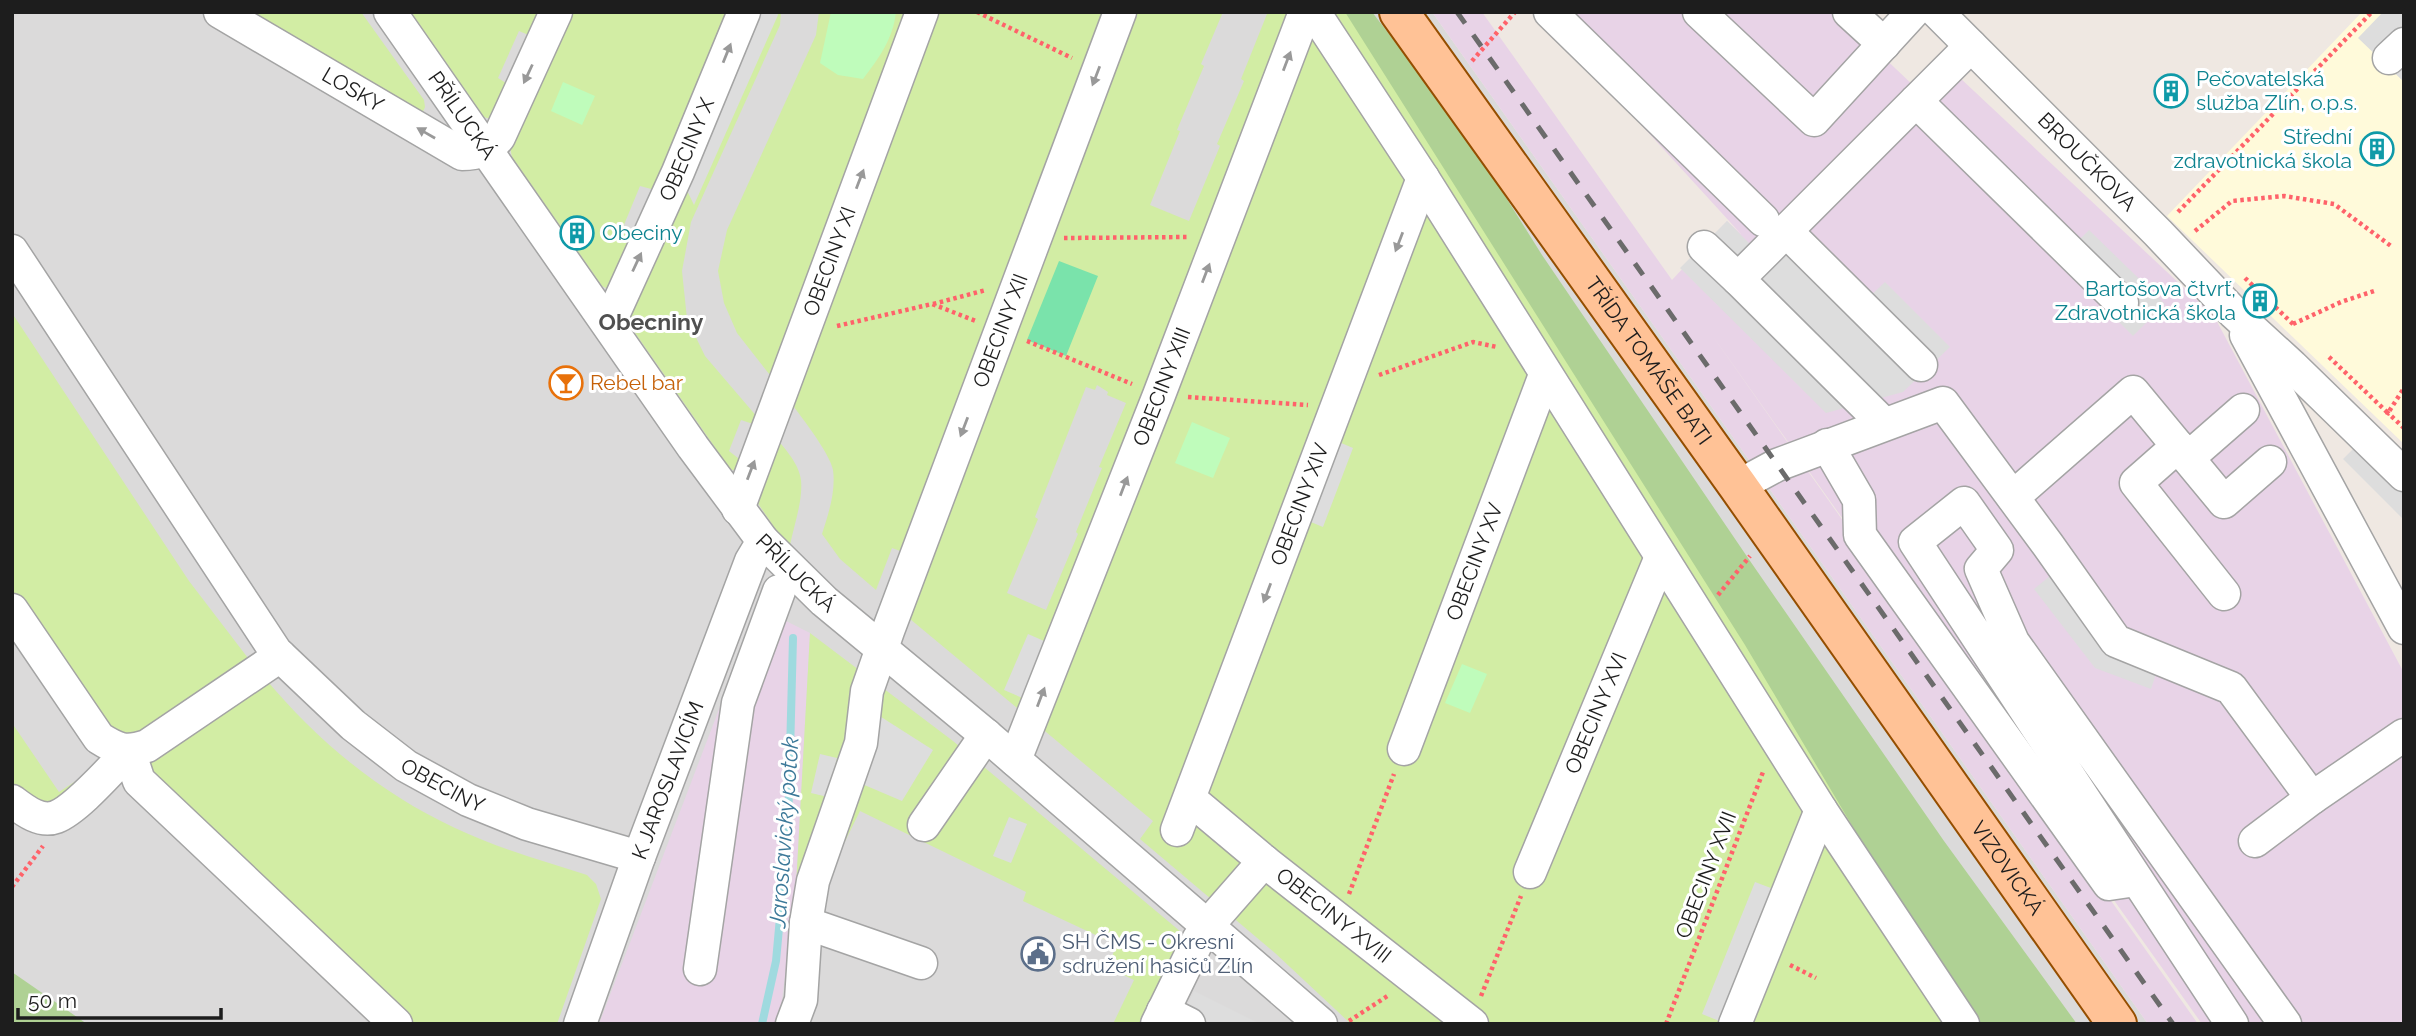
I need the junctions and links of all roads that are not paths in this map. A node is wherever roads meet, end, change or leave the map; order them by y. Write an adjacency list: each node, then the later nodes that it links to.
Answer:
1 (220, 12): 18 (street, LOSKY, one-way to 1)
2 (390, 12): 18 (street, PŘÍLUCKÁ)
3 (556, 12): 18 (street, one-way to 18)
4 (744, 12): 26 (street, OBECINY X, one-way to 4)
5 (922, 12): 37 (street, OBECINY XI, one-way to 5)
6 (1120, 12): 44 (street, OBECINY XII, one-way to 44)
7 (1305, 12): 51 (street, OBECINY XIII, one-way to 7)
8 (1314, 12): 19 (street)
9 (1399, 12): 35 (main road, TŘÍDA TOMÁŠE BATI)
10 (1550, 12): 20 (street)
11 (1699, 12): 15 (street)
12 (1849, 12): 15 (street)
13 (1913, 12): 15 (street)
14 (1937, 12): 16 (street, BROUČKOVA)
15 (1884, 44)
16 (1971, 46): 17 (street); 25 (street, BROUČKOVA)
17 (1916, 102): 20 (street); 24 (street)
18 (488, 149): 26 (street, PŘÍLUCKÁ)
19 (1423, 178): 27 (street); 53 (street, OBECINY XIV, one-way to 53)
20 (1774, 226): 23 (street); 28 (street)
21 (1704, 247): 23 (street)
22 (12, 251): 45 (street, OBECINY)
23 (1738, 279): 30 (street)
24 (2122, 303)
25 (2234, 313): 34 (street, BROUČKOVA); 43 (street, BROUČKOVA)
26 (609, 324): 37 (street, PŘÍLUCKÁ)
27 (1539, 365): 39 (street); 49 (street, OBECINY XV)
28 (1921, 365)
29 (2243, 410): 32 (street)
30 (1884, 424): 31 (street); 36 (street)
31 (1827, 445): 35 (street); 62 (street)
32 (2183, 452): 33 (street); 36 (street); 41 (street)
33 (2270, 463)
34 (2404, 475)
35 (1738, 486): 46 (main road, TŘÍDA TOMÁŠE BATI)
36 (2013, 497): 52 (street)
37 (738, 509): 38 (street, PŘÍLUCKÁ)
38 (763, 541): 40 (street, PŘÍLUCKÁ); 59 (street, K JAROSLAVICÍM)
39 (1661, 557): 55 (street); 61 (street, OBECINY XVI)
40 (786, 580): 44 (street, PŘÍLUCKÁ); 66 (street)
41 (2224, 594)
42 (12, 610): 50 (street)
43 (2404, 628)
44 (882, 649): 47 (street, PŘÍLUCKÁ); 63 (street, OBECINY XII)
45 (280, 656): 50 (street); 59 (street, OBECINY)
46 (1897, 712): 75 (main road, VIZOVICKÁ)
47 (986, 735): 51 (street, PŘÍLUCKÁ); 56 (street)
48 (2404, 735): 52 (street)
49 (1404, 749)
50 (130, 751): 54 (street); 70 (street)
51 (1015, 761): 64 (street, PŘÍLUCKÁ)
52 (2312, 798): 58 (street)
53 (1190, 799): 57 (street, OBECINY XIV); 60 (street)
54 (12, 801)
55 (1821, 810): 68 (street); 74 (street)
56 (924, 825)
57 (1177, 830)
58 (2255, 841)
59 (639, 857): 71 (street, K JAROSLAVICÍM)
60 (1264, 861): 64 (street, OBECINY XVIII); 69 (street, OBECINY XVIII)
61 (1530, 872)
62 (2136, 880): 76 (street); 77 (street)
63 (806, 923): 65 (street); 72 (street, OBECINY XII)
64 (1208, 925): 67 (street, OBECINY XVIII); 73 (street, PŘÍLUCKÁ)
65 (921, 963)
66 (700, 969)
67 (1169, 1020)
68 (1957, 1021)
69 (1472, 1023)
70 (396, 1024)
71 (580, 1024)
72 (792, 1024)
73 (1321, 1024)
74 (1735, 1024)
75 (2117, 1024)
76 (2232, 1024)
77 (2285, 1024)

